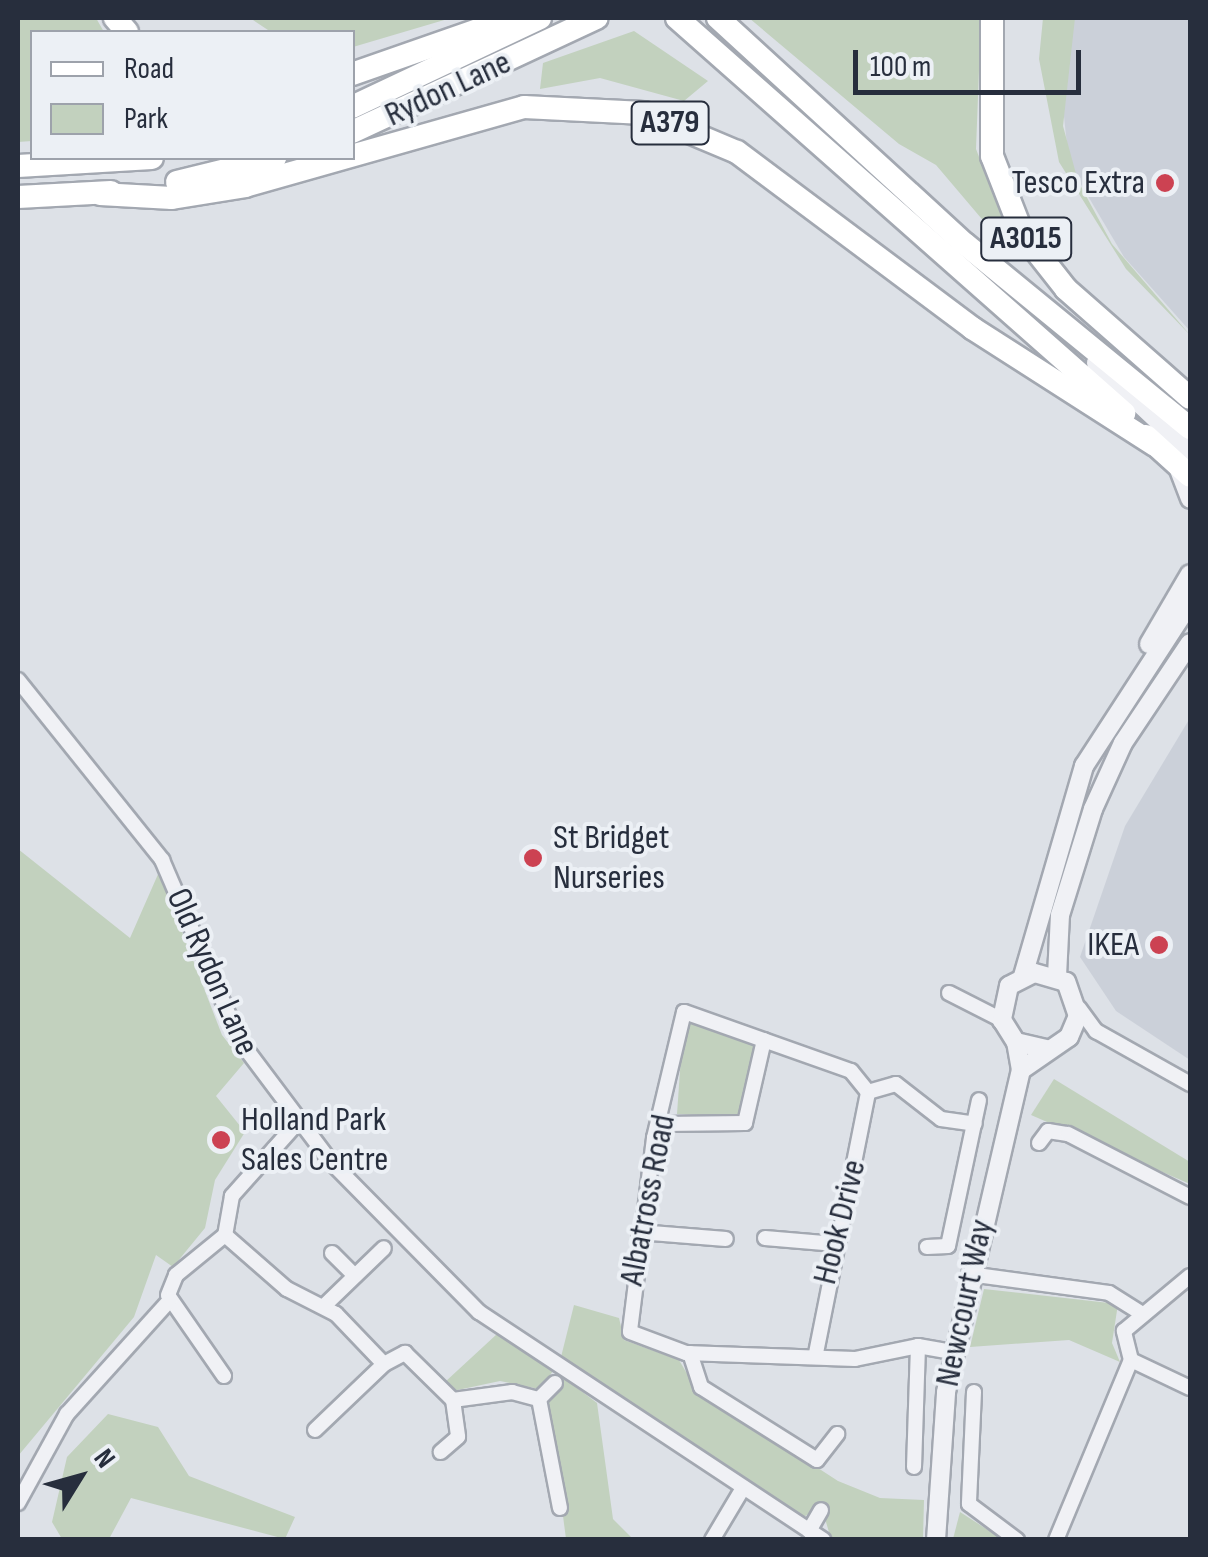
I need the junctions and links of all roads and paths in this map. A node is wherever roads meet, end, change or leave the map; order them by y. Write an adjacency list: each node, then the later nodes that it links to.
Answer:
1 (512, 18): 7 (main road)
2 (540, 18): 8 (main road, Rydon Lane)
3 (597, 18): 9 (main road, Rydon Lane)
4 (677, 18): 20 (main road, A379)
5 (718, 18): 17 (main road)
6 (992, 18): 18 (main road, A3015)
7 (355, 73)
8 (355, 106)
9 (355, 131)
10 (355, 155): 20 (main road, A379)
11 (118, 160): 14 (main road)
12 (265, 160): 15 (main road)
13 (337, 160): 15 (main road, A379)
14 (18, 166)
15 (100, 194): 16 (main road, A379)
16 (18, 197)
17 (1025, 292): 19 (main road); 21 (street)
18 (1190, 398)
19 (1190, 428)
20 (1155, 445): 21 (main road, A379)
21 (1186, 464): 22 (street)
22 (1190, 499)
23 (1190, 574): 27 (street)
24 (1190, 603): 27 (street)
25 (1190, 643): 29 (street)
26 (18, 680): 44 (street, Old Rydon Lane)
27 (1127, 690): 28 (street)
28 (1023, 976): 29 (street); 31 (street)
29 (1057, 976): 33 (street)
30 (949, 993): 32 (street)
31 (1005, 993): 32 (street); 34 (street)
32 (976, 999): 34 (street)
33 (1079, 1008): 35 (street); 36 (street)
34 (1002, 1020): 38 (street)
35 (1096, 1031): 36 (street); 41 (street)
36 (1068, 1037): 39 (street)
37 (764, 1040): 42 (street); 45 (street); 45 (street, Albatross Road)
38 (1016, 1042): 39 (street); 40 (street, Newcourt Way)
39 (1047, 1050): 40 (street)
40 (1020, 1070): 57 (street, Newcourt Way)
41 (1190, 1084)
42 (868, 1092): 46 (street); 53 (street, Hook Drive)
43 (980, 1100): 46 (street, Newcourt Way)
44 (297, 1123): 50 (street); 79 (street, Old Rydon Lane)
45 (664, 1124): 49 (street, Albatross Road)
46 (975, 1124): 54 (street, Newcourt Way)
47 (1039, 1143): 48 (street)
48 (1190, 1197)
49 (639, 1232): 52 (street); 65 (street, Albatross Road)
50 (225, 1235): 60 (street); 61 (street)
51 (765, 1238): 53 (street)
52 (726, 1239)
53 (836, 1244): 66 (street, Hook Drive)
54 (927, 1246)
55 (384, 1248): 58 (street)
56 (332, 1253): 58 (street)
57 (969, 1274): 62 (street); 64 (street, Newcourt Way)
58 (354, 1275): 61 (street)
59 (1190, 1276): 62 (street)
60 (170, 1300): 69 (street); 80 (street)
61 (324, 1306): 68 (street)
62 (1139, 1312): 67 (street)
63 (918, 1346): 64 (street, Albatross Road); 66 (street, Albatross Road); 78 (street, Newcourt Way)
64 (952, 1352): 85 (street, Newcourt Way)
65 (690, 1353): 66 (street, Albatross Road); 76 (street)
66 (816, 1353)
67 (1131, 1360): 71 (street); 87 (street)
68 (384, 1364): 74 (street); 75 (street)
69 (224, 1376)
70 (555, 1382): 73 (street)
71 (1190, 1388)
72 (974, 1392): 86 (street)
73 (539, 1399): 74 (street); 81 (street)
74 (453, 1400): 77 (street)
75 (315, 1430)
76 (837, 1434)
77 (442, 1452)
78 (914, 1467)
79 (743, 1488): 83 (street, Old Rydon Lane); 84 (street)
80 (18, 1502)
81 (560, 1508)
82 (821, 1510): 83 (street, Old Rydon Lane)
83 (818, 1536)
84 (712, 1540)
85 (936, 1540)
86 (1017, 1540)
87 (1056, 1540)

